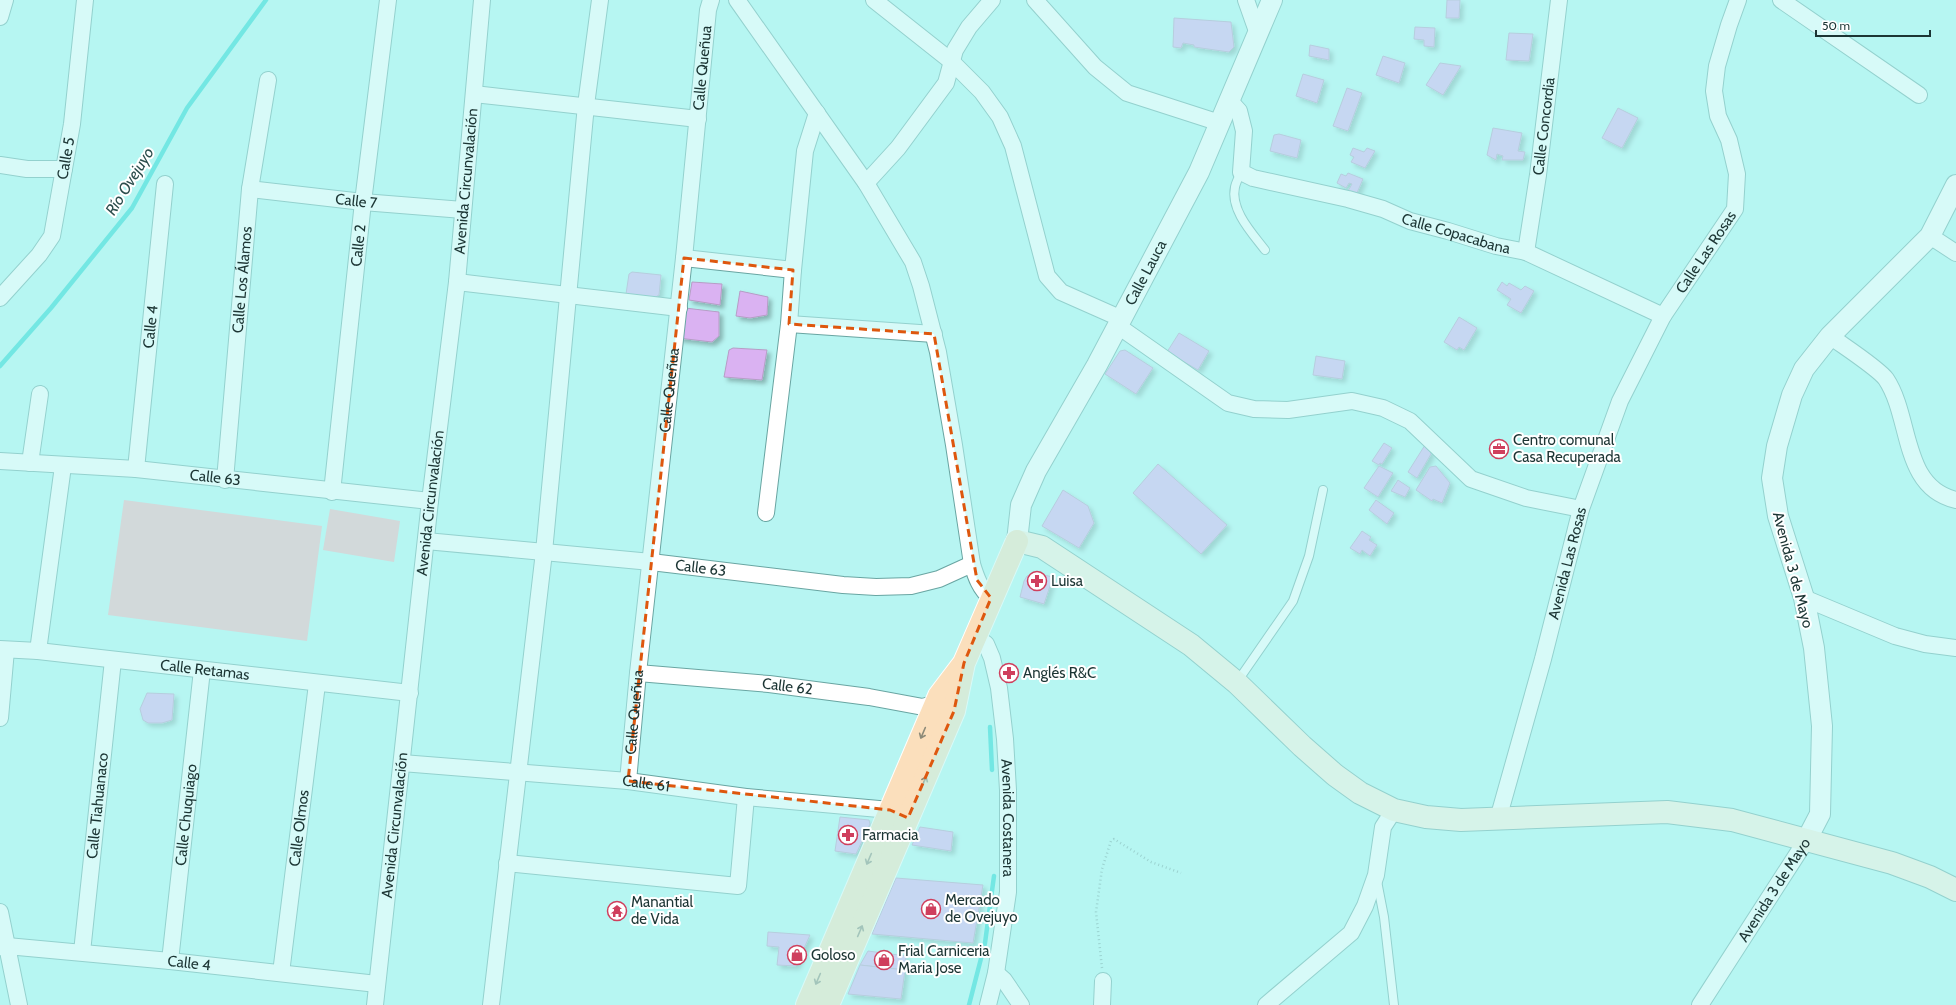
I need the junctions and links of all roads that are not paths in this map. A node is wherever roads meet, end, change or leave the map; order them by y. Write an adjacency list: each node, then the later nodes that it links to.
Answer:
1 (6, 0): 16 (street)
2 (85, 0): 28 (street, Calle 5)
3 (388, 0): 34 (street, Calle 2)
4 (482, 0): 20 (street, Avenida Circunvalación)
5 (600, 0): 23 (street)
6 (711, 0): 25 (street, Calle Queñua)
7 (737, 0): 24 (street)
8 (874, 0): 18 (street)
9 (992, 0): 18 (street)
10 (1035, 0): 26 (street)
11 (1246, 0): 17 (street)
12 (1272, 0): 17 (street, Calle Lauca)
13 (1559, 0): 38 (street, Calle Concordia)
14 (1738, 0): 46 (street, Calle Las Rosas)
15 (1781, 0): 21 (street)
16 (0, 17)
17 (1258, 34): 22 (street, Calle Lauca)
18 (951, 61): 30 (street); 47 (street)
19 (268, 80): 33 (street, Calle Los Álamos)
20 (474, 94): 23 (street); 35 (street, Avenida Circunvalación)
21 (1919, 95)
22 (1229, 100): 26 (street, Calle Lauca); 29 (street)
23 (586, 105): 25 (street); 43 (street)
24 (817, 113): 30 (street); 41 (street)
25 (698, 119): 40 (street, Calle Queñua)
26 (1220, 123): 47 (street, Calle Lauca)
27 (0, 165): 28 (street)
28 (64, 169): 44 (street, Calle 5)
29 (1241, 172): 37 (lane); 38 (street, Calle Copacabana)
30 (866, 183): 49 (street)
31 (165, 184): 55 (street, Calle 4)
32 (1956, 185): 36 (street, Avenida 3 de Mayo)
33 (250, 189): 34 (street, Calle 7); 56 (street, Calle Los Álamos)
34 (363, 202): 35 (street, Calle 7); 58 (street, Calle 2)
35 (463, 210): 42 (street, Avenida Circunvalación)
36 (1930, 236): 39 (street); 50 (street, Avenida 3 de Mayo)
37 (1265, 250)
38 (1526, 252): 46 (street, Calle Copacabana)
39 (1956, 253)
40 (684, 258): 41 (street); 45 (street, Calle Queñua)
41 (792, 270): 48 (street)
42 (457, 282): 43 (street); 60 (street, Avenida Circunvalación)
43 (568, 295): 45 (street); 65 (street)
44 (0, 298)
45 (679, 308): 66 (street, Calle Queñua)
46 (1663, 316): 61 (street, Avenida Las Rosas)
47 (1120, 323): 61 (street); 64 (street, Calle Lauca)
48 (789, 324): 49 (street); 62 (street)
49 (934, 334): 67 (street)
50 (1830, 336): 59 (street); 69 (street, Avenida 3 de Mayo)
51 (40, 394): 53 (street)
52 (0, 461): 53 (street, Calle 63)
53 (30, 463): 54 (street, Calle 63)
54 (63, 466): 55 (street, Calle 63); 73 (street)
55 (136, 469): 56 (street, Calle 63)
56 (225, 480): 58 (street, Calle 63)
57 (1322, 490): 77 (lane)
58 (332, 492): 60 (street, Calle 63)
59 (1956, 500)
60 (430, 501): 63 (street, Avenida Circunvalación)
61 (1581, 509): 88 (street, Avenida Las Rosas)
62 (766, 513)
63 (426, 541): 65 (street, Calle 63); 79 (street, Avenida Circunvalación)
64 (1017, 541): 68 (main road); 77 (main road)
65 (544, 552): 66 (street, Calle 63); 83 (street)
66 (651, 562): 67 (street, Calle 63); 76 (street, Calle Queñua)
67 (972, 564): 68 (street)
68 (991, 598): 70 (main road)
69 (1804, 598): 71 (street); 89 (street, Avenida 3 de Mayo)
70 (975, 636): 80 (main road); 98 (street, Avenida Costanera)
71 (1956, 648)
72 (3, 649): 73 (street, Calle Retamas); 81 (street)
73 (38, 651): 74 (street, Calle Retamas)
74 (113, 660): 75 (street, Calle Retamas); 95 (street, Calle Tiahuanaco)
75 (202, 670): 78 (street, Calle Retamas); 96 (street, Calle Chuquiago)
76 (638, 673): 80 (street, Calle 62); 84 (street, Calle Queñua)
77 (1236, 683): 86 (main road)
78 (317, 684): 79 (street, Calle Retamas); 97 (street, Calle Olmos)
79 (410, 693): 82 (street, Avenida Circunvalación)
80 (945, 707): 87 (main road)
81 (0, 718)
82 (402, 763): 83 (street, Calle 61); 100 (street, Avenida Circunvalación)
83 (518, 772): 84 (street, Calle 61); 90 (street)
84 (628, 781): 85 (street, Calle 61)
85 (746, 797): 87 (street, Calle 61); 90 (street)
86 (1394, 810): 88 (main road); 91 (street)
87 (899, 814): 104 (main road, one-way to 104); 105 (main road, one-way to 87)
88 (1498, 819): 89 (main road)
89 (1807, 839): 92 (main road); 111 (street, Avenida 3 de Mayo)
90 (508, 863): 103 (street)
91 (1376, 875): 109 (street); 110 (lane)
92 (1956, 890)
93 (0, 912): 94 (street)
94 (3, 947): 95 (street, Calle 4); 101 (street)
95 (82, 952): 96 (street, Calle 4)
96 (170, 961): 97 (street, Calle 4)
97 (281, 973): 100 (street, Calle 4)
98 (996, 973): 106 (street, Avenida Costanera); 107 (street)
99 (1103, 981): 108 (street)
100 (377, 984): 102 (street, Avenida Circunvalación)
101 (19, 1005)
102 (375, 1005)
103 (492, 1005)
104 (807, 1005)
105 (828, 1005)
106 (988, 1005)
107 (1021, 1005)
108 (1102, 1005)
109 (1266, 1005)
110 (1394, 1005)
111 (1700, 1005)

